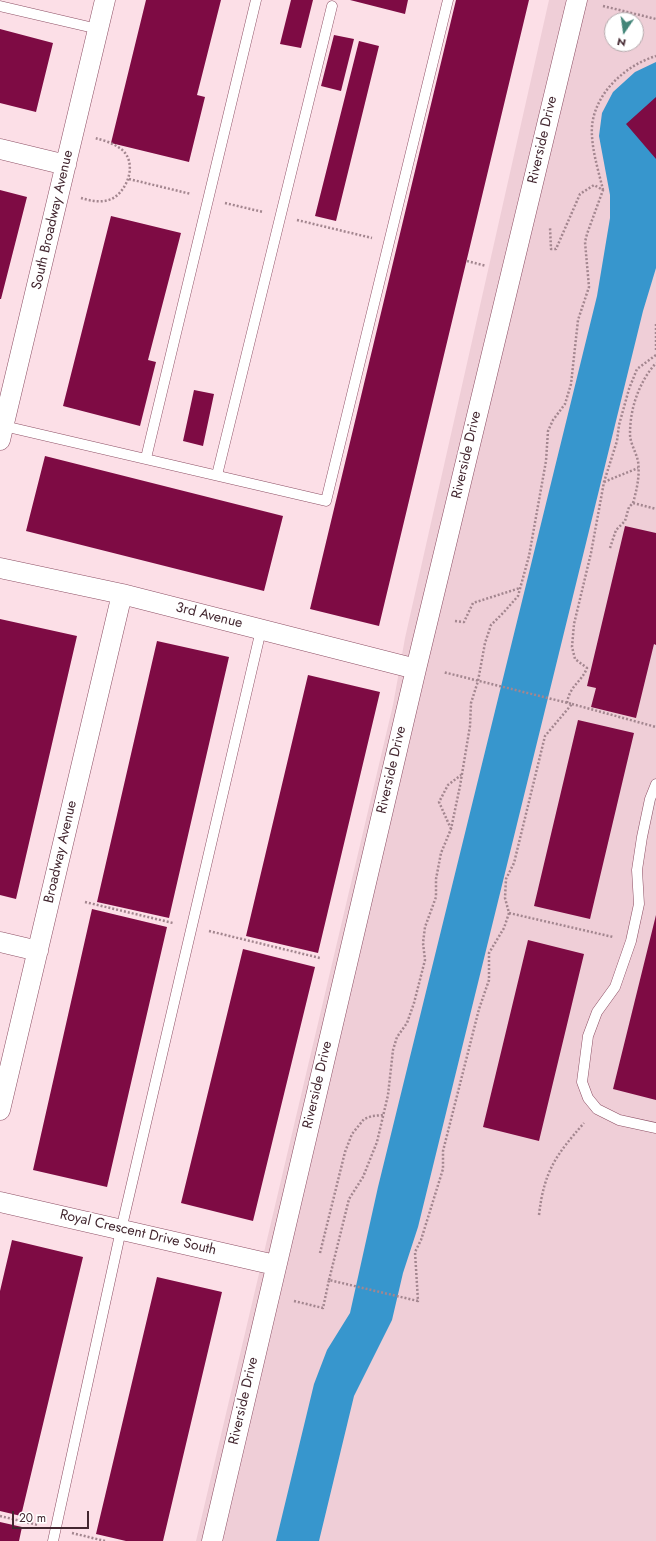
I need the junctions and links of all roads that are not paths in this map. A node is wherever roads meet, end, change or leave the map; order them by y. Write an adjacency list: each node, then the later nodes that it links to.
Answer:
1 (105, 0): 7 (street, South Broadway Avenue)
2 (256, 0): 11 (lane)
3 (448, 0): 12 (lane)
4 (577, 0): 16 (street, Riverside Drive)
5 (0, 6): 7 (lane)
6 (332, 6): 12 (lane)
7 (98, 29): 9 (street, South Broadway Avenue)
8 (0, 149): 9 (street)
9 (66, 165): 10 (street, South Broadway Avenue)
10 (1, 430): 11 (lane)
11 (146, 458): 12 (lane)
12 (217, 475)
13 (0, 568): 14 (street, 3rd Avenue)
14 (122, 594): 15 (street, 3rd Avenue); 19 (street, Broadway Avenue)
15 (261, 630): 16 (street, 3rd Avenue); 23 (lane)
16 (416, 669): 24 (street, Riverside Drive)
17 (656, 784): 21 (lane)
18 (0, 942): 19 (street)
19 (38, 951): 20 (street, Broadway Avenue)
20 (0, 1110)
21 (656, 1128)
22 (0, 1202): 23 (street, Royal Crescent Drive South)
23 (121, 1230): 24 (street, Royal Crescent Drive South); 25 (lane)
24 (275, 1265): 26 (street, Riverside Drive)
25 (52, 1541)
26 (212, 1541)

